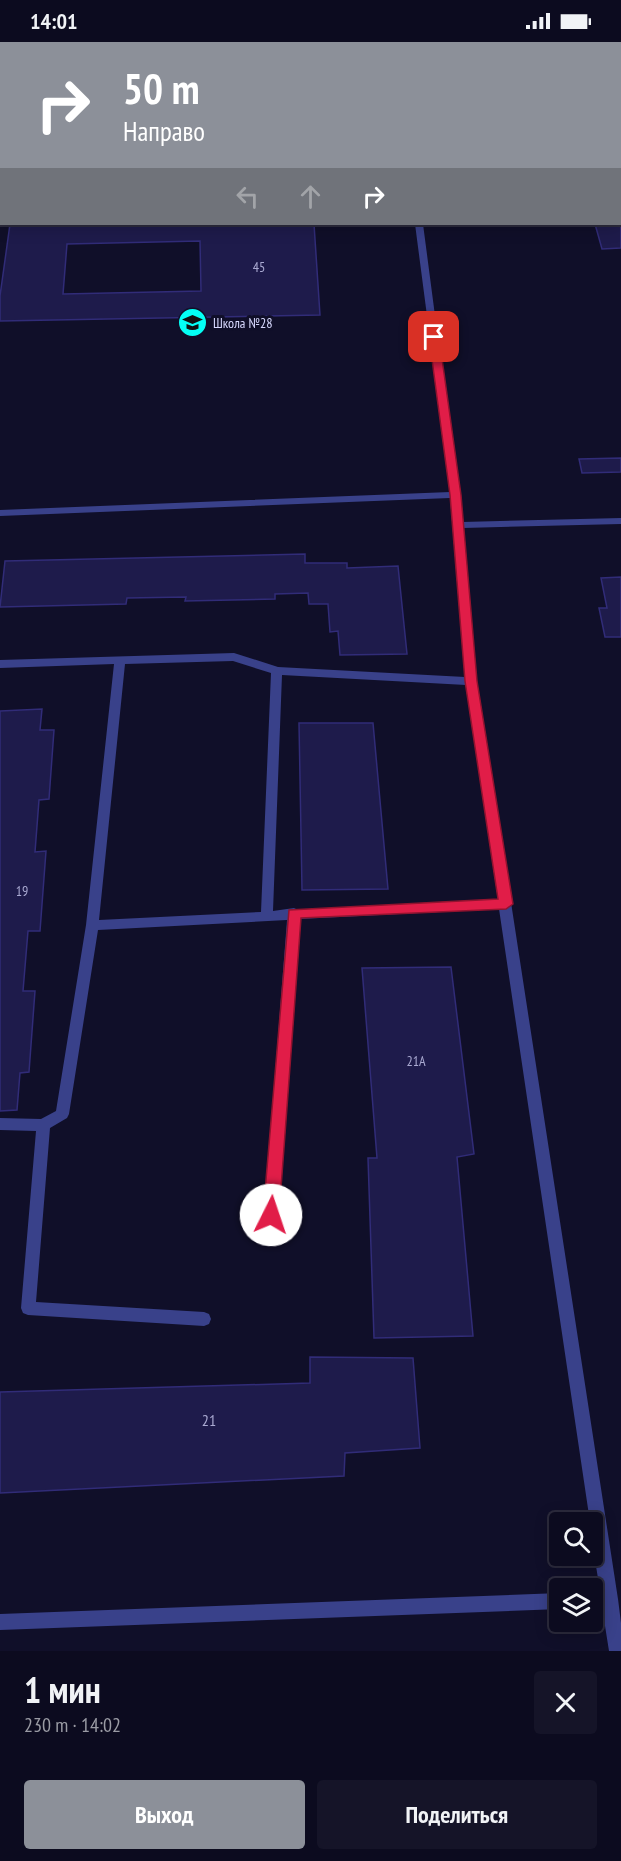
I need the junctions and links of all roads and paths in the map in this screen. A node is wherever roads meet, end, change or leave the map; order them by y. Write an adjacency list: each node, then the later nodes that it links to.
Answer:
1 (419, 225): 2 (lane)
2 (455, 495): 3 (lane); 5 (lane)
3 (0, 513)
4 (621, 521): 5 (lane)
5 (458, 525): 9 (lane)
6 (120, 659): 7 (lane); 8 (lane); 13 (lane)
7 (0, 664)
8 (277, 671): 9 (lane); 12 (lane)
9 (471, 681): 10 (lane)
10 (506, 904): 11 (lane); 19 (lane)
11 (294, 913): 12 (lane); 16 (lane)
12 (267, 914): 13 (lane)
13 (92, 925): 15 (lane)
14 (0, 1124): 15 (lane)
15 (44, 1125): 17 (lane)
16 (271, 1215)
17 (204, 1319)
18 (603, 1599): 19 (lane)
19 (610, 1599): 22 (lane)
20 (549, 1601): 21 (lane)
21 (0, 1622)
22 (617, 1651)

